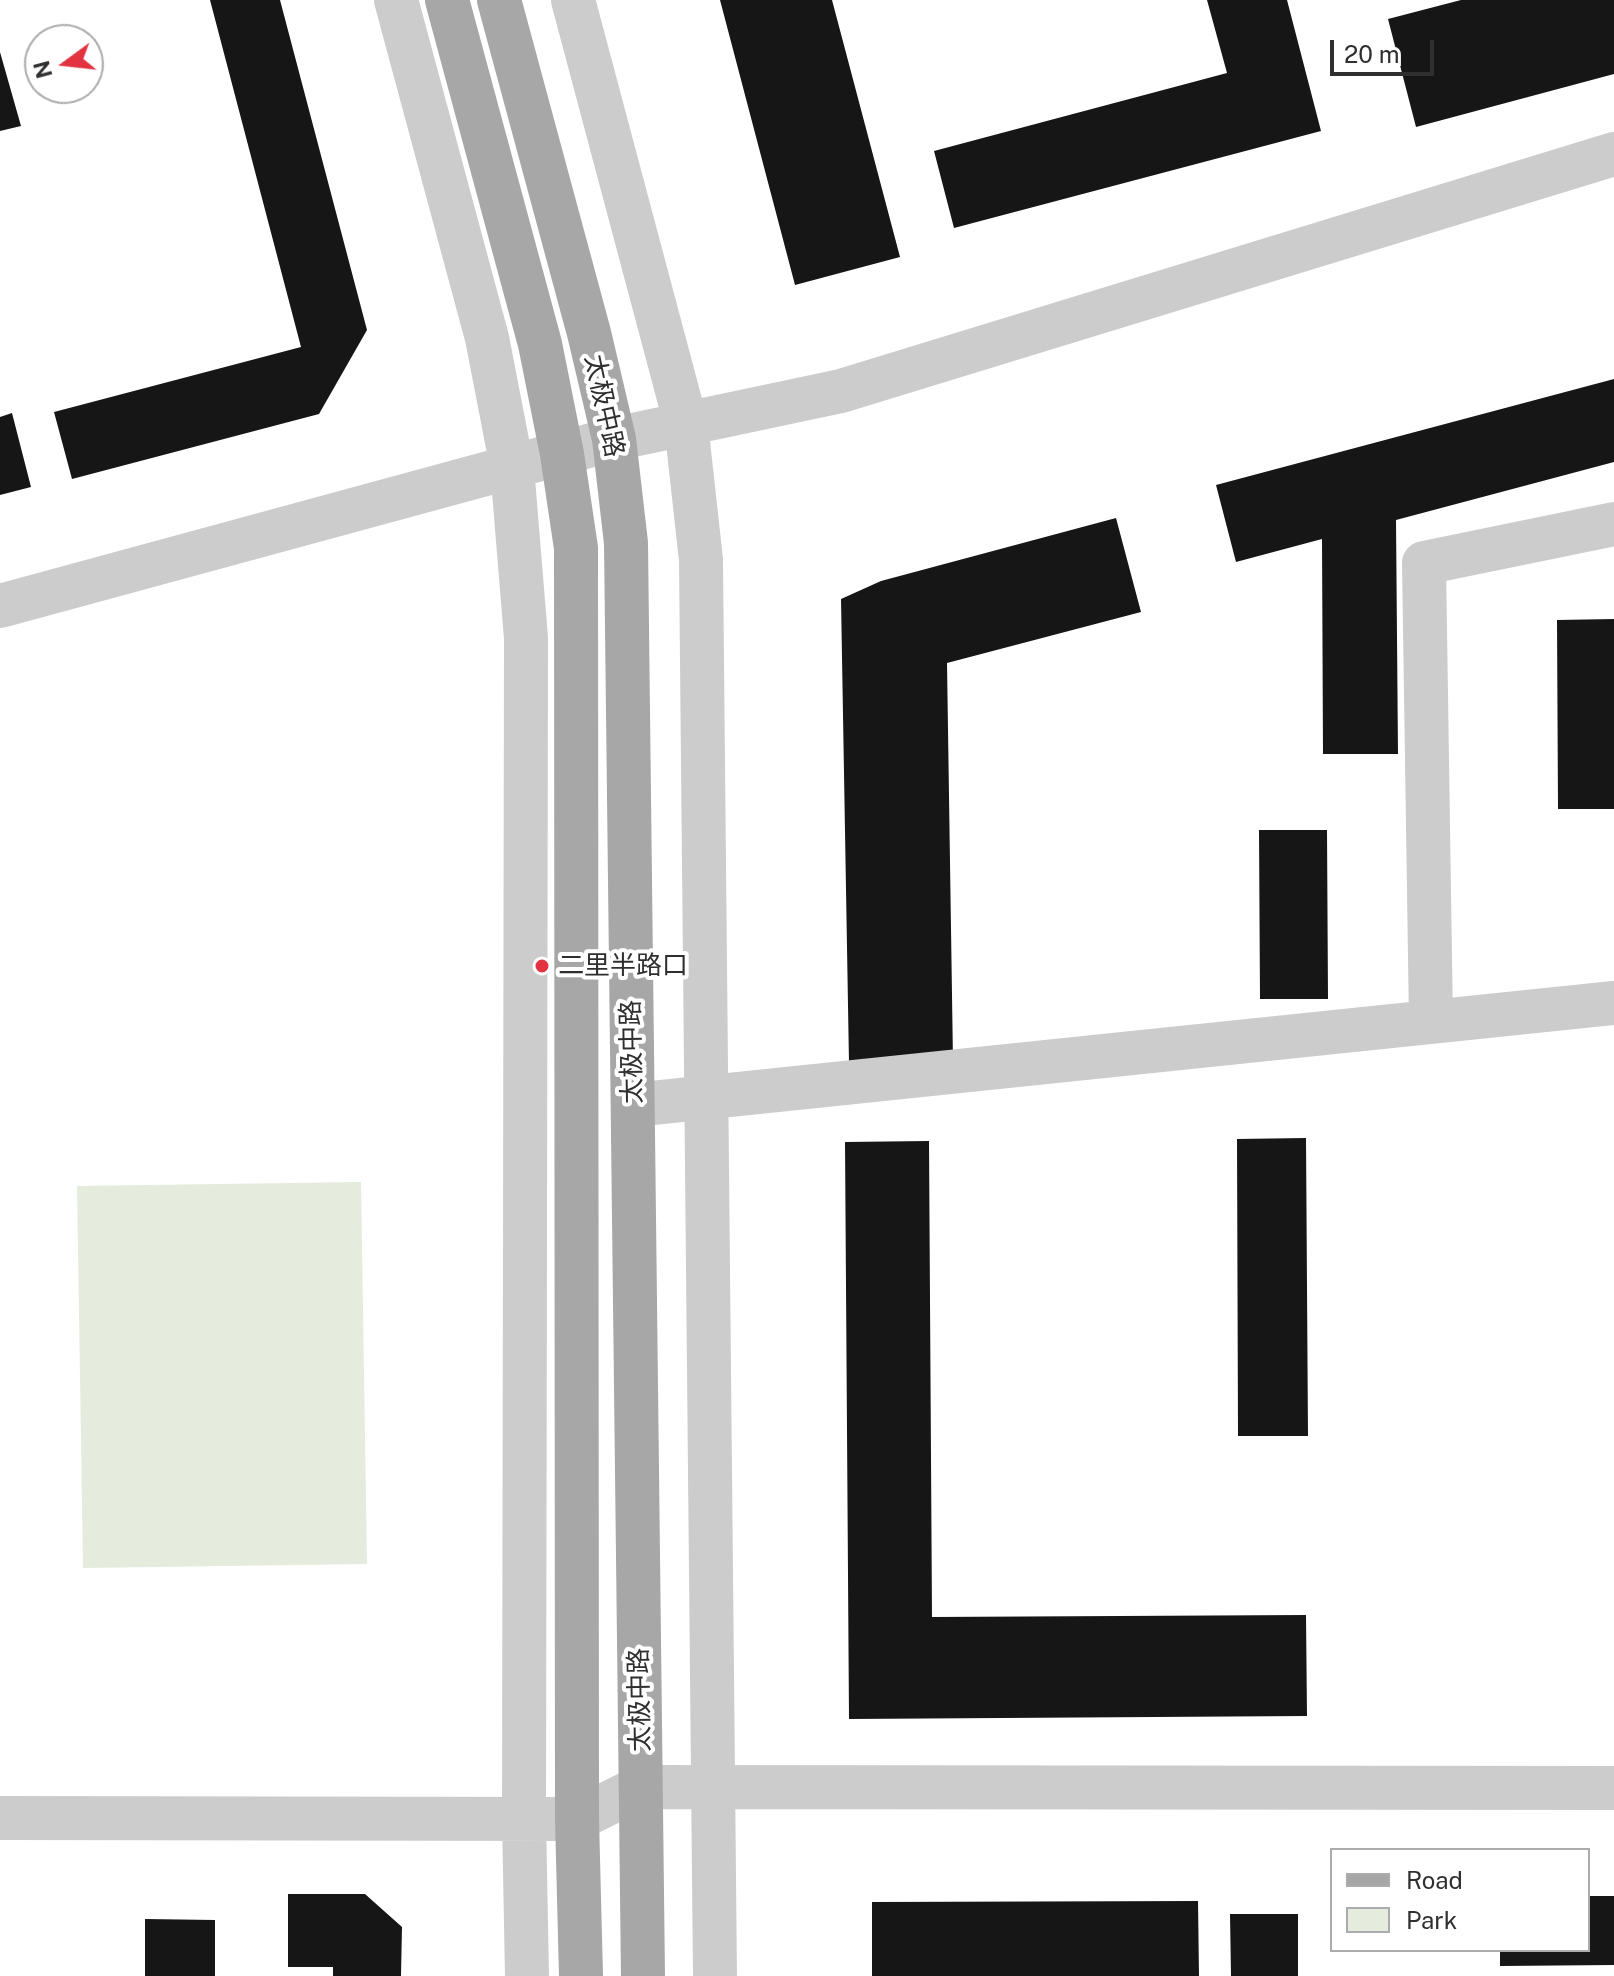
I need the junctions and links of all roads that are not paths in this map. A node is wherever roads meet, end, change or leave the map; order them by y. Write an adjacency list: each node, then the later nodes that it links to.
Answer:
1 (396, 0): 9 (street)
2 (447, 0): 8 (main road, 太极中路)
3 (499, 0): 7 (main road, 太极中路)
4 (573, 0): 6 (street)
5 (1614, 154): 6 (street)
6 (686, 424): 7 (street); 14 (street)
7 (614, 439): 8 (street); 15 (main road, 太极中路)
8 (562, 454): 9 (street); 21 (main road, 太极中路)
9 (512, 467): 11 (street); 20 (street)
10 (1614, 524): 13 (street)
11 (0, 606)
12 (1614, 1003): 13 (street)
13 (1431, 1022): 14 (street)
14 (706, 1097): 15 (street); 17 (street)
15 (633, 1105): 16 (main road, 太极中路)
16 (641, 1787): 17 (street); 21 (street); 24 (main road, 太极中路)
17 (713, 1787): 18 (street); 25 (street)
18 (1614, 1788)
19 (0, 1818): 20 (street)
20 (524, 1818): 21 (street); 22 (street)
21 (577, 1819): 23 (main road, 太极中路)
22 (527, 1976)
23 (581, 1976)
24 (643, 1976)
25 (715, 1976)

